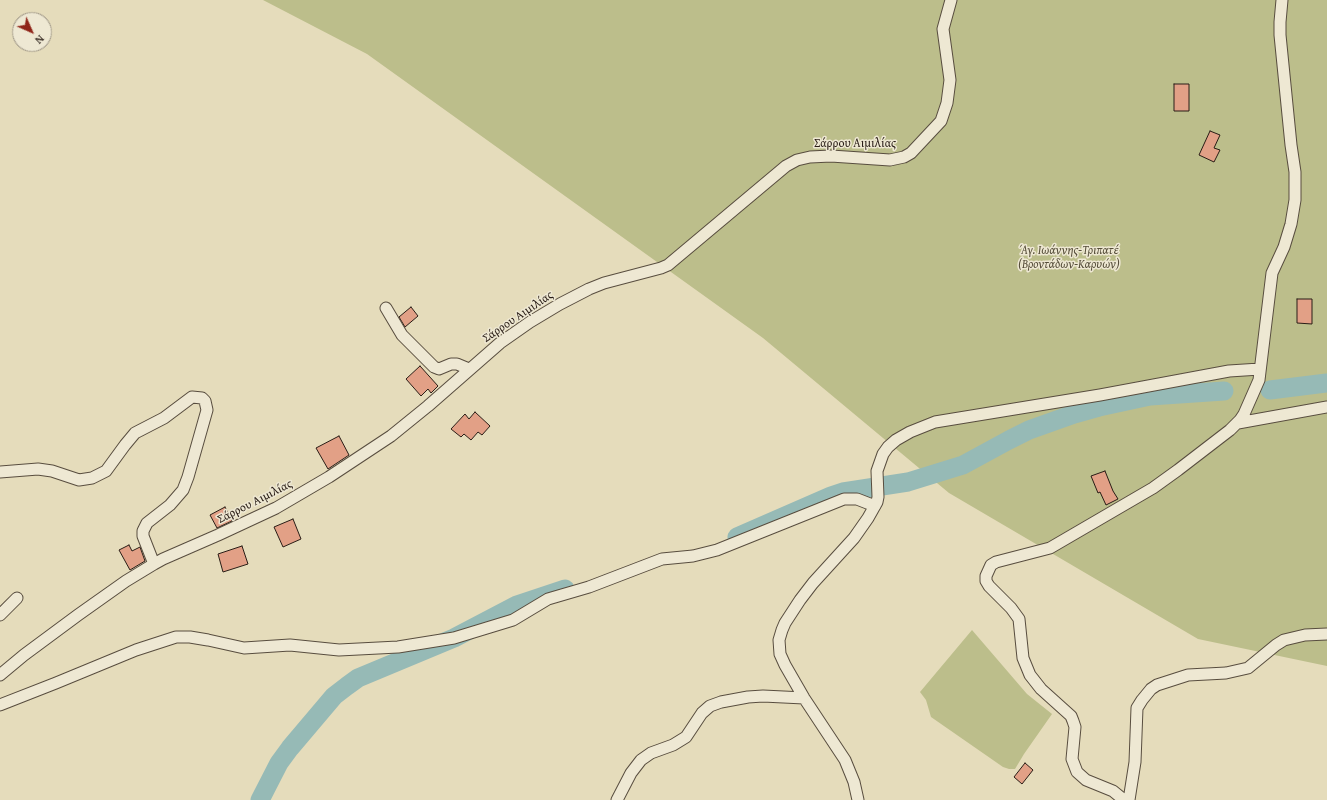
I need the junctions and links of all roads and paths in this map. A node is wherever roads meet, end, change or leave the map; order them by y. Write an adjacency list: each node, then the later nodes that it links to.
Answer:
1 (951, 0): 5 (street, Σάρρου Αιμιλίας)
2 (1282, 0): 4 (street)
3 (386, 308): 5 (street)
4 (1260, 368): 7 (street); 9 (street)
5 (470, 369): 10 (street, Σάρρου Αιμιλίας)
6 (1327, 407): 7 (street)
7 (1241, 418): 19 (street)
8 (0, 472): 10 (street)
9 (877, 502): 15 (street); 16 (street)
10 (154, 564): 14 (street, Σάρρου Αιμιλίας)
11 (17, 598): 12 (street)
12 (0, 615)
13 (1327, 634): 20 (street)
14 (0, 675)
15 (804, 698): 17 (street); 18 (street)
16 (0, 705)
17 (617, 800)
18 (858, 800)
19 (1124, 800)
20 (1129, 800)

